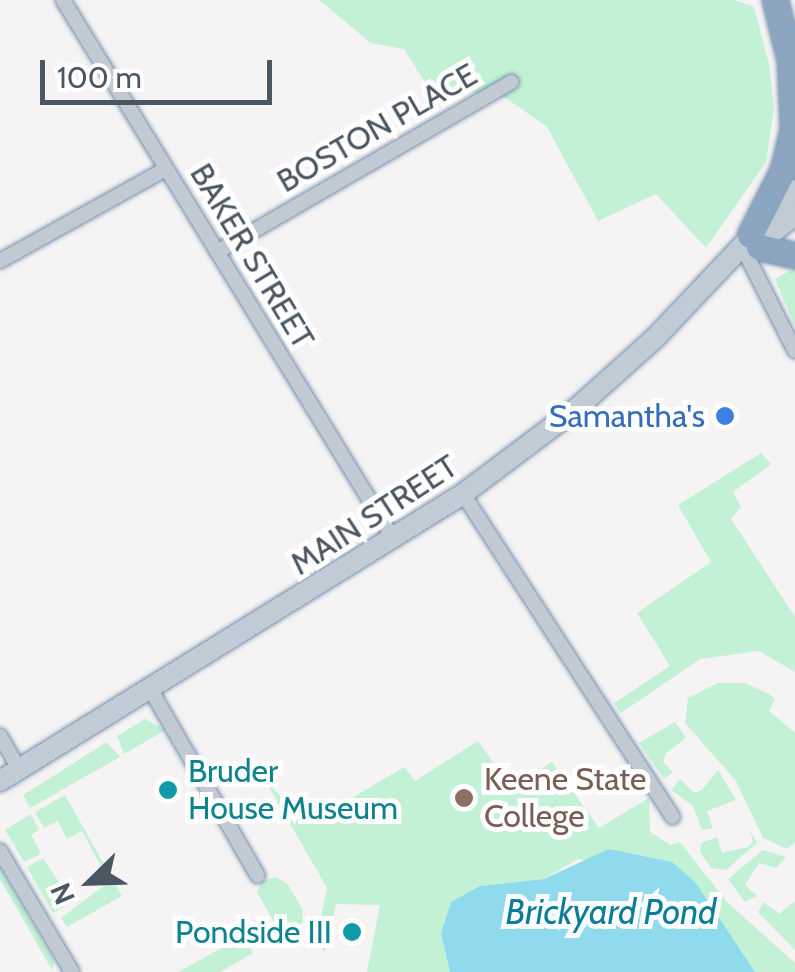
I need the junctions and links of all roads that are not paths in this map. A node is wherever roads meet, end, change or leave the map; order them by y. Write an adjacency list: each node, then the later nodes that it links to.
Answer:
1 (63, 0): 5 (street, BAKER STREET)
2 (775, 0): 3 (highway)
3 (792, 71): 8 (highway)
4 (512, 82): 9 (street, BOSTON PLACE)
5 (166, 168): 9 (street, BAKER STREET); 11 (street)
6 (795, 190): 8 (main road, MAIN STREET)
7 (795, 215): 8 (main road, MAIN STREET)
8 (751, 244): 10 (highway); 12 (street); 13 (main road, MAIN STREET)
9 (218, 252): 14 (street, BAKER STREET)
10 (795, 255)
11 (0, 261)
12 (795, 351)
13 (463, 494): 14 (main road, MAIN STREET); 19 (street)
14 (394, 540): 15 (main road, MAIN STREET)
15 (152, 692): 17 (main road, MAIN STREET); 21 (street)
16 (0, 736): 17 (street)
17 (20, 770): 18 (main road, MAIN STREET)
18 (0, 782)
19 (673, 817)
20 (0, 852): 22 (street)
21 (258, 876)
22 (72, 972)

